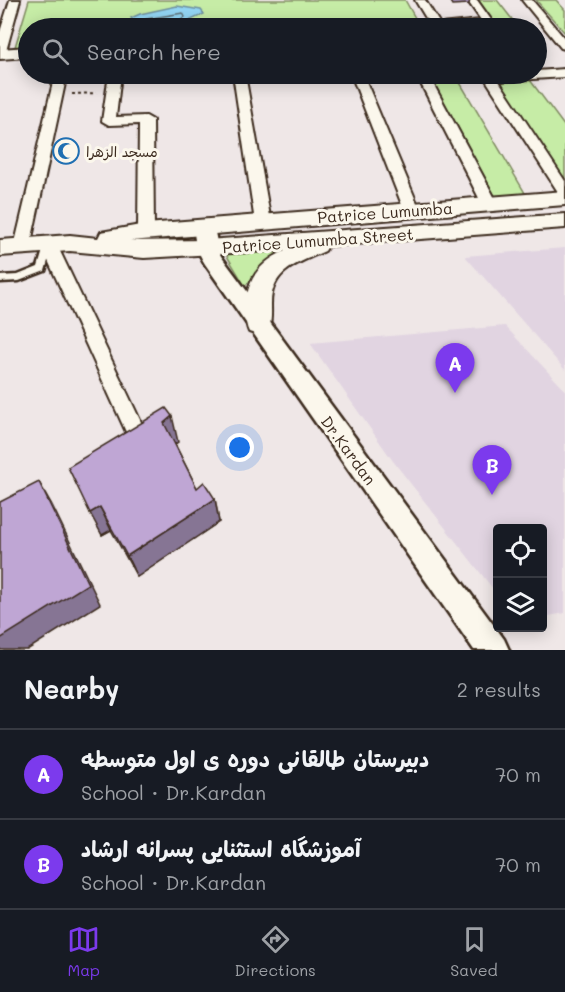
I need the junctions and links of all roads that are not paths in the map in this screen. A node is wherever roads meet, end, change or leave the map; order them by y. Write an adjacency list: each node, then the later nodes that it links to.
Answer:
1 (15, 0): 10 (street)
2 (420, 0): 5 (street)
3 (472, 0): 6 (street)
4 (527, 0): 7 (street)
5 (432, 18)
6 (484, 18)
7 (542, 18)
8 (547, 24): 9 (street)
9 (565, 46)
10 (0, 52): 11 (main road)
11 (18, 52)
12 (547, 75): 13 (street)
13 (563, 75)
14 (59, 84): 32 (street)
15 (114, 84): 28 (street)
16 (241, 84): 26 (street)
17 (361, 84): 24 (street)
18 (427, 84): 22 (street)
19 (495, 84): 20 (street)
20 (565, 192)
21 (565, 198): 22 (main road, Patrice Lumumba)
22 (490, 204): 23 (main road, Patrice Lumumba)
23 (461, 206): 24 (main road, Patrice Lumumba); 27 (main road)
24 (412, 210): 26 (main road, Patrice Lumumba)
25 (565, 221): 27 (main road, Patrice Lumumba Street)
26 (263, 222): 29 (main road, Patrice Lumumba)
27 (471, 228): 30 (main road, Patrice Lumumba Street)
28 (146, 231): 29 (main road); 31 (main road)
29 (206, 238): 30 (main road, Patrice Lumumba Street); 31 (main road, Patrice Lumumba Street); 34 (street, Dr.Kardan)
30 (333, 239): 34 (main road)
31 (60, 244): 32 (main road); 33 (lane); 35 (street)
32 (11, 248)
33 (0, 279)
34 (258, 325): 36 (street, Dr.Kardan)
35 (141, 443)
36 (493, 650)

